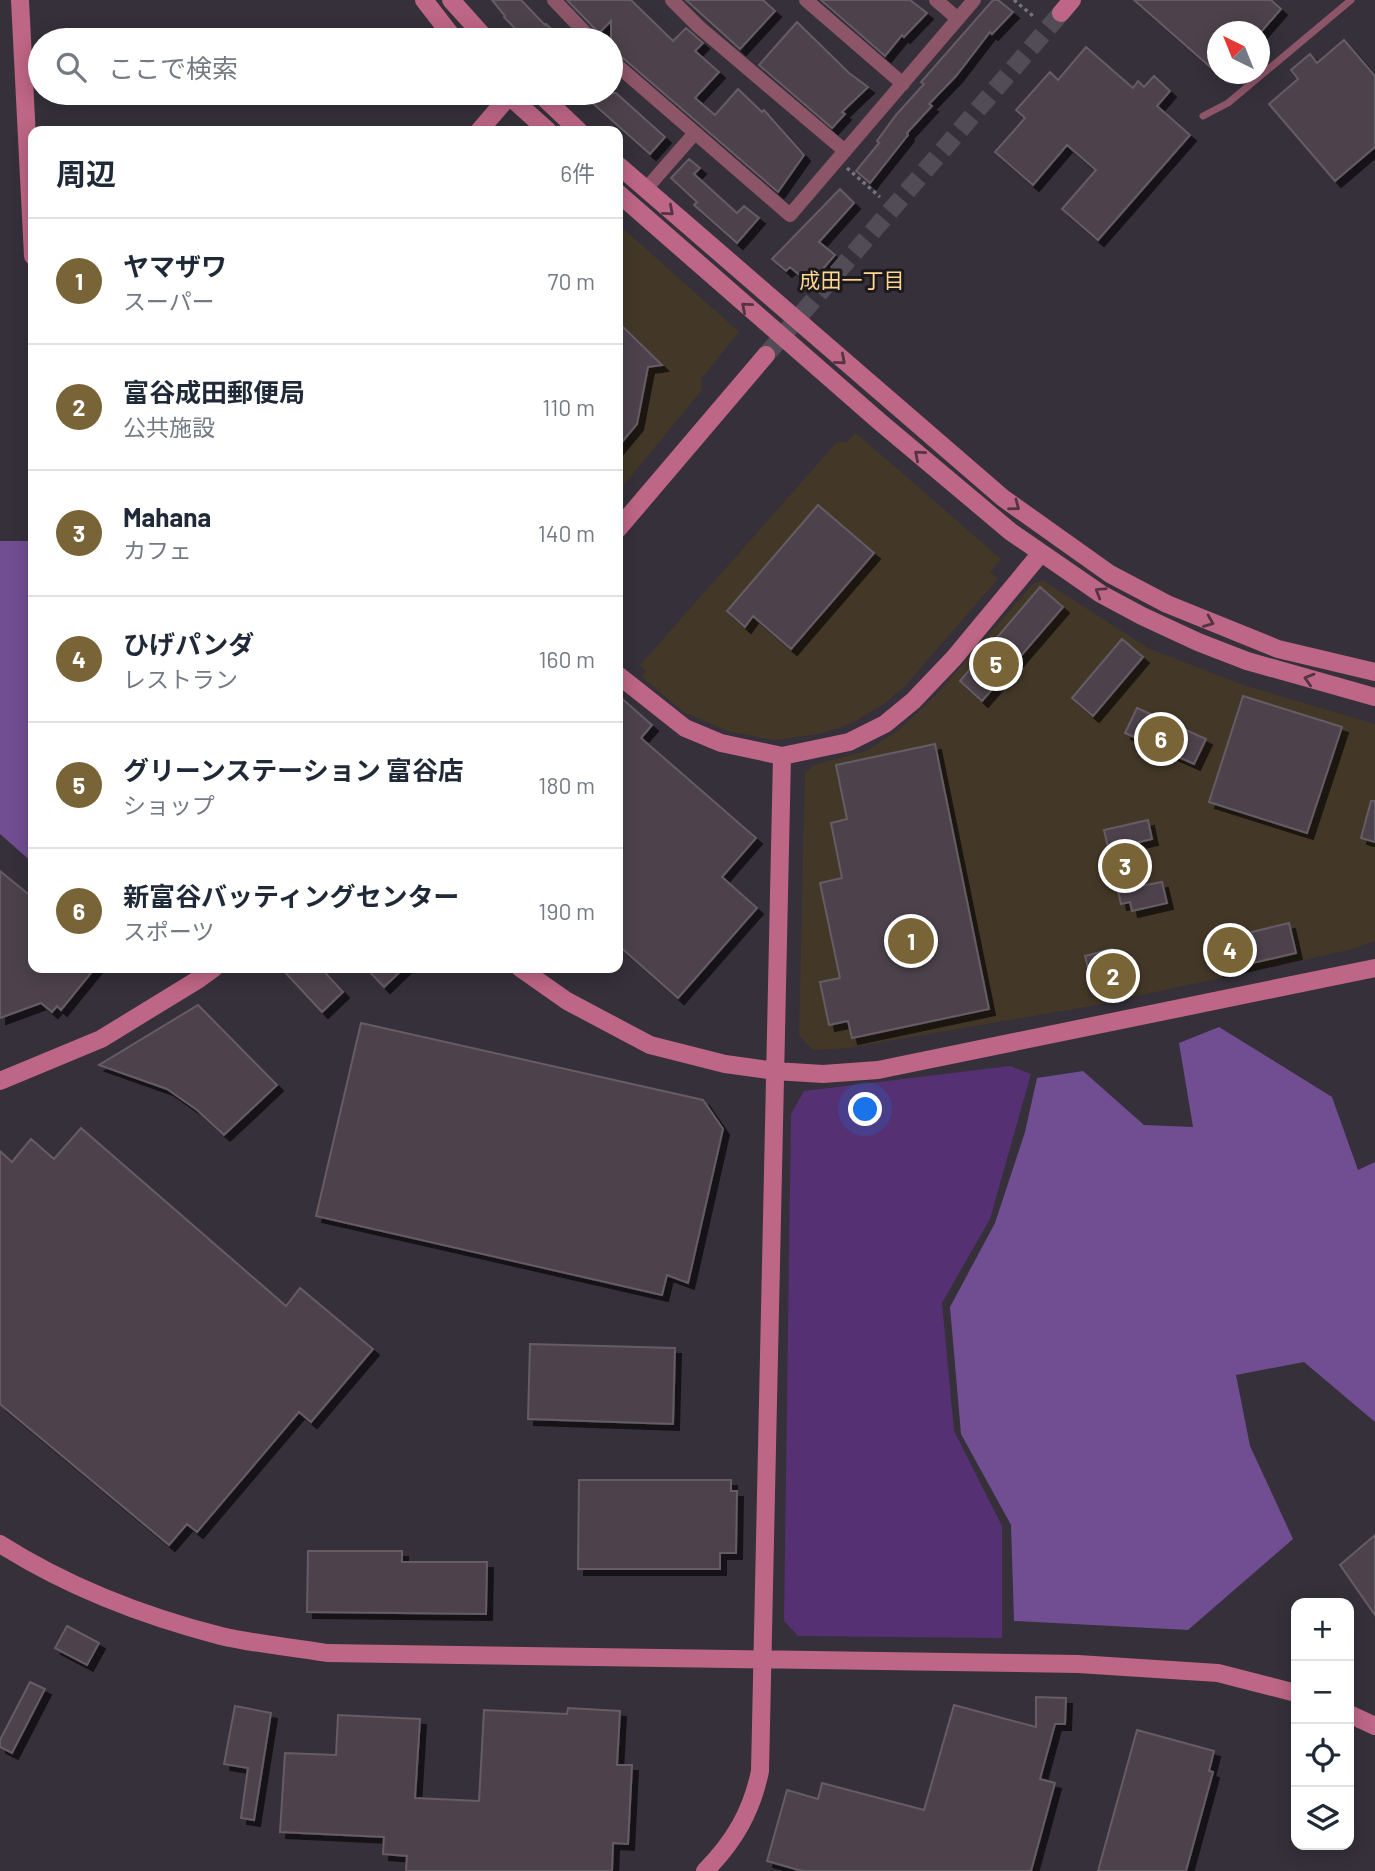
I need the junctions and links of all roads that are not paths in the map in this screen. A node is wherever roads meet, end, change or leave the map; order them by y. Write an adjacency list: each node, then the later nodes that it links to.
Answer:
1 (20, 0): 25 (street)
2 (424, 0): 11 (street)
3 (452, 0): 12 (street)
4 (554, 0): 13 (street)
5 (672, 0): 24 (street)
6 (806, 0): 15 (street)
7 (936, 0): 10 (street)
8 (974, 0): 10 (street)
9 (1351, 0): 19 (lane)
10 (958, 19): 15 (street)
11 (446, 28)
12 (476, 28)
13 (581, 28)
14 (623, 71): 23 (street)
15 (903, 84): 24 (street)
16 (499, 105): 20 (street)
17 (518, 105): 21 (street)
18 (552, 105): 22 (street)
19 (1203, 116)
20 (483, 126)
21 (542, 126)
22 (574, 126)
23 (694, 134): 24 (street); 27 (street)
24 (841, 155)
25 (28, 158)
26 (623, 170): 27 (street)
27 (645, 190): 32 (street, one-way to 32)
28 (623, 197): 31 (street, one-way to 28)
29 (766, 355): 30 (street)
30 (623, 523)
31 (1041, 554): 34 (street, one-way to 31); 35 (street)
32 (1375, 672)
33 (623, 679): 35 (street)
34 (1375, 697)
35 (782, 756): 39 (street)
36 (1375, 968): 39 (street)
37 (208, 973): 40 (street)
38 (527, 973): 39 (street)
39 (775, 1071): 42 (street)
40 (0, 1081)
41 (0, 1544): 42 (street)
42 (764, 1660): 43 (street); 46 (street)
43 (1291, 1692)
44 (1354, 1716): 45 (street)
45 (1375, 1726)
46 (705, 1871)

